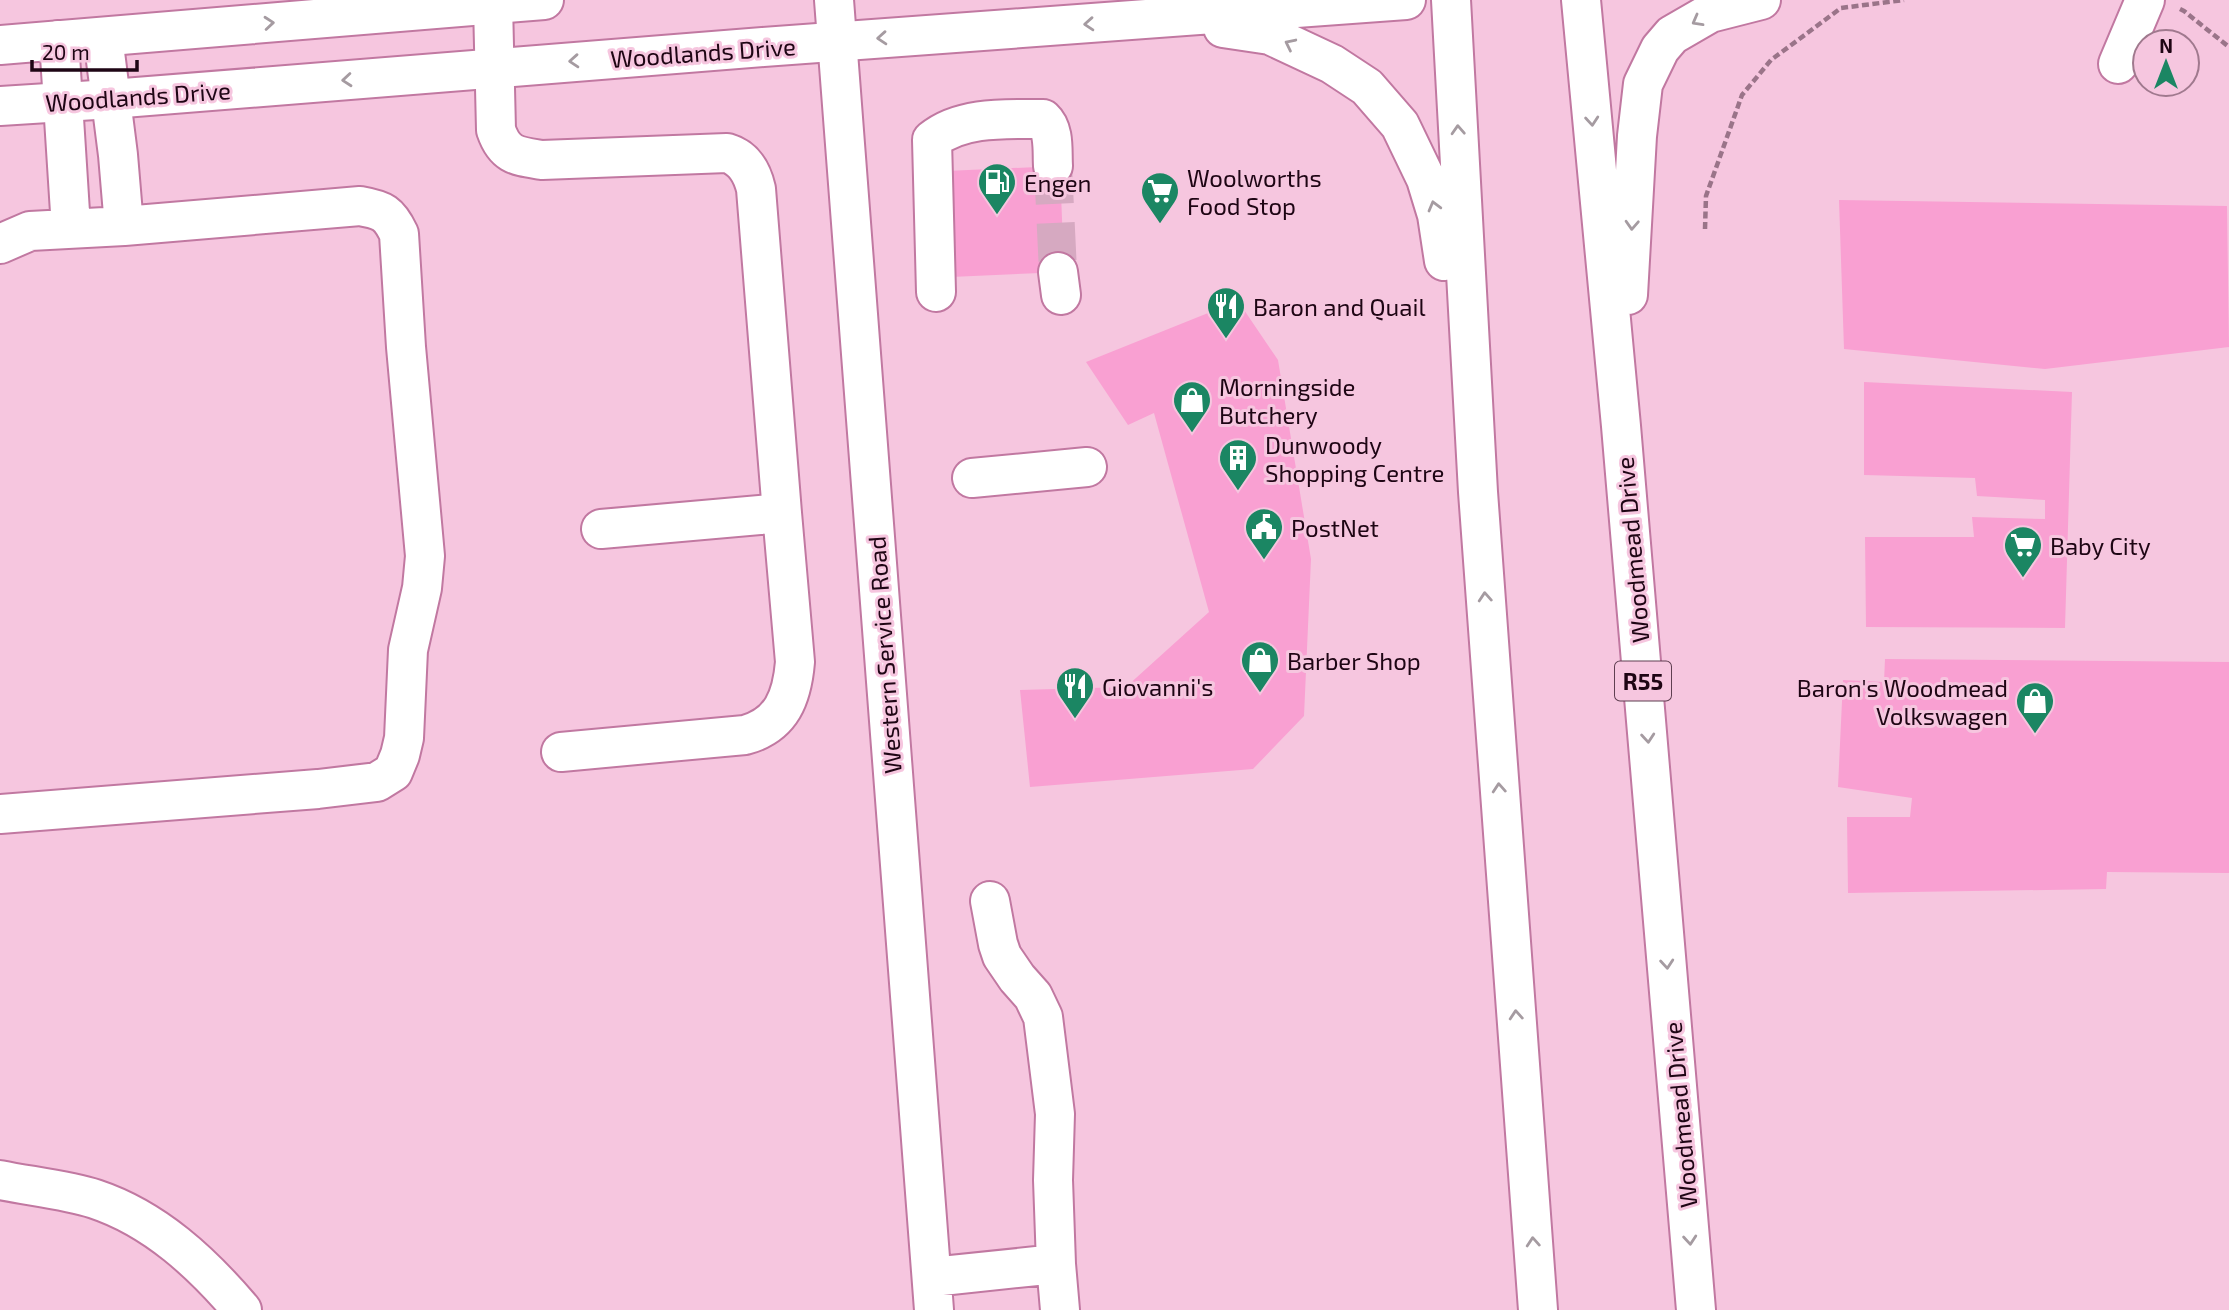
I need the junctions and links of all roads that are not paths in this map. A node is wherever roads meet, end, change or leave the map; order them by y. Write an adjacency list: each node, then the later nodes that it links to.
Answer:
1 (544, 0): 8 (main road)
2 (834, 0): 12 (main road, Western Service Road)
3 (1406, 0): 9 (main road, Woodlands Drive)
4 (1451, 0): 27 (main road, one-way to 4)
5 (1581, 0): 24 (main road, Woodmead Drive / R55, one-way to 24)
6 (1761, 0): 24 (main road, one-way to 24)
7 (2145, 0): 14 (main road)
8 (493, 4): 10 (main road, one-way to 8); 15 (main road)
9 (1157, 19): 12 (main road, Woodlands Drive, one-way to 12); 27 (main road, one-way to 9)
10 (103, 37): 11 (main road); 16 (main road)
11 (59, 40): 13 (main road); 17 (main road)
12 (837, 41): 15 (main road, Woodlands Drive, one-way to 15); 35 (main road, Western Service Road)
13 (0, 45)
14 (2118, 64)
15 (495, 67): 16 (main road, Woodlands Drive, one-way to 16); 28 (main road)
16 (111, 99): 17 (main road, Woodlands Drive); 20 (main road)
17 (63, 101): 18 (main road, Woodlands Drive); 21 (main road)
18 (0, 106)
19 (1053, 166): 23 (main road)
20 (124, 226): 21 (main road); 31 (main road)
21 (71, 228): 22 (main road)
22 (0, 244)
23 (936, 292)
24 (1621, 426): 39 (main road, Woodmead Drive / R55, one-way to 39)
25 (1087, 467): 26 (main road)
26 (972, 478)
27 (1478, 492): 38 (main road, one-way to 27)
28 (782, 513): 29 (main road); 30 (main road)
29 (601, 529)
30 (561, 752)
31 (0, 814)
32 (990, 901): 34 (main road)
33 (0, 1180): 36 (main road)
34 (1056, 1264): 35 (main road); 37 (main road)
35 (933, 1294)
36 (242, 1310)
37 (1060, 1310)
38 (1538, 1310)
39 (1696, 1310)

